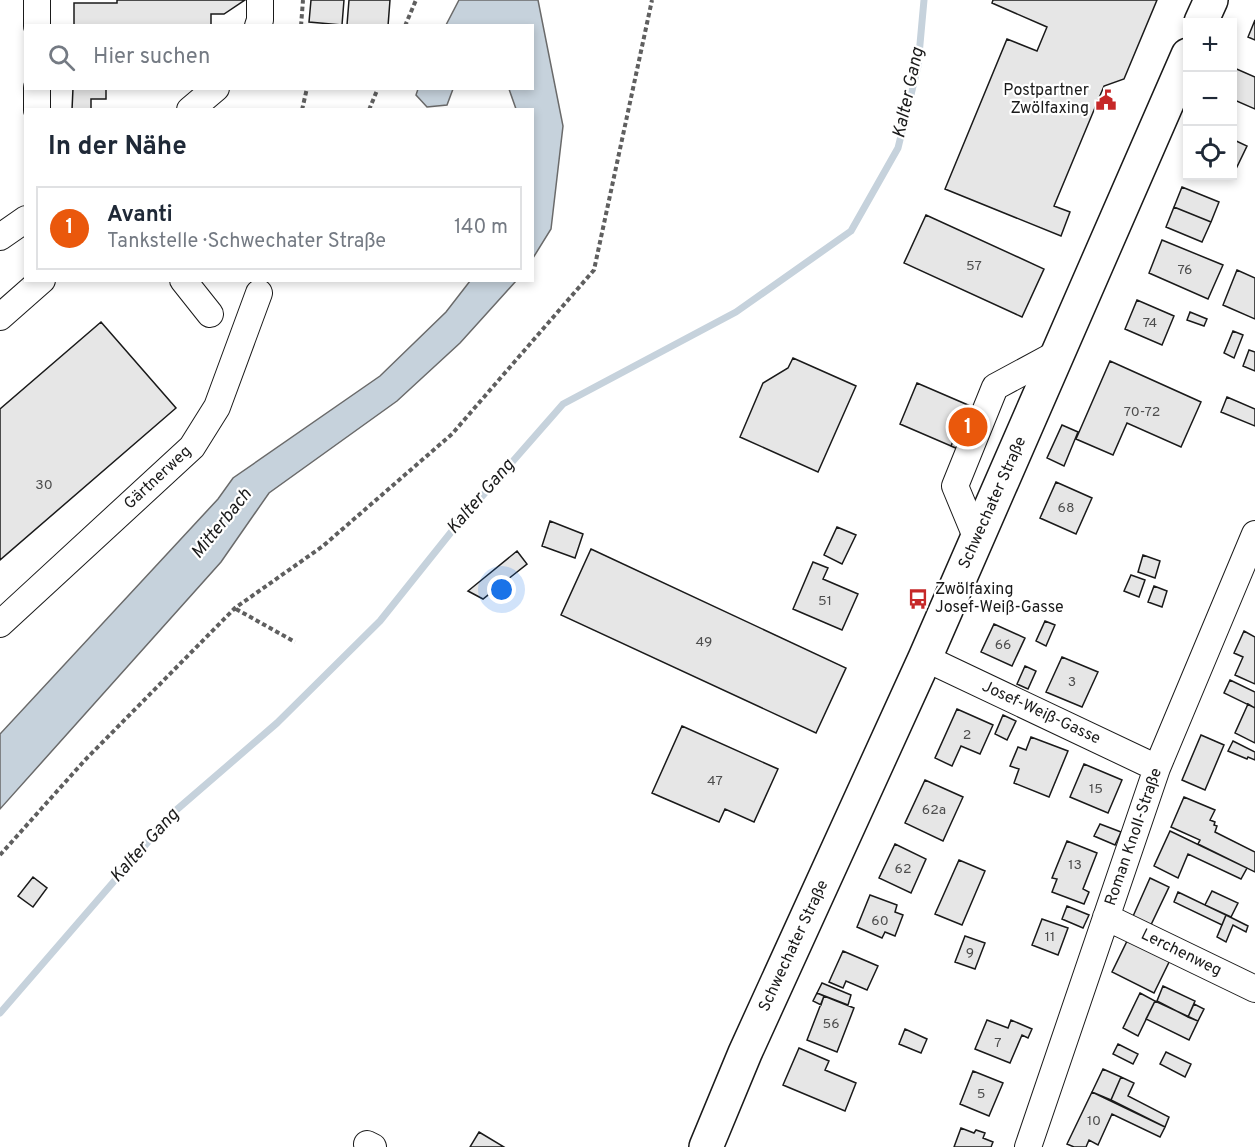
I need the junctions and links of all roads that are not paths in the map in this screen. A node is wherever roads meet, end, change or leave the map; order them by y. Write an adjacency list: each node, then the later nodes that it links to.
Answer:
1 (37, 0): 5 (street)
2 (260, 0): 6 (street)
3 (1211, 0): 4 (main road)
4 (1203, 18)
5 (37, 24)
6 (259, 24)
7 (1183, 66): 19 (main road, Schwechater Straße)
8 (37, 90): 10 (street)
9 (214, 90): 11 (street)
10 (37, 108)
11 (192, 108)
12 (24, 220): 13 (street)
13 (0, 237)
14 (40, 282): 18 (street)
15 (185, 282): 17 (street)
16 (259, 293): 22 (street, Gärtnerweg)
17 (210, 314)
18 (0, 317)
19 (1058, 352): 20 (main road, Schwechater Straße); 20 (street)
20 (977, 539): 23 (main road, Schwechater Straße)
21 (1254, 542): 24 (street, Roman Knoll-Straße)
22 (0, 624)
23 (925, 658): 24 (street, Josef-Weiß-Gasse); 27 (main road, Schwechater Straße)
24 (1157, 768): 25 (street, Roman Knoll-Straße)
25 (1106, 917): 26 (street, Lerchenweg); 28 (street, Roman Knoll-Straße)
26 (1255, 989)
27 (706, 1147)
28 (1028, 1147)

